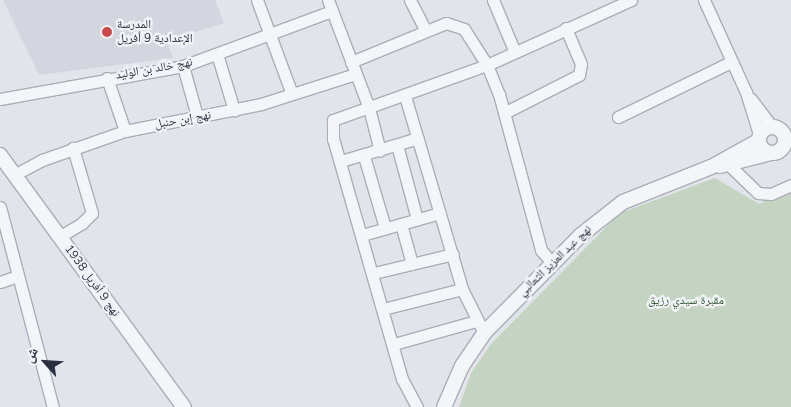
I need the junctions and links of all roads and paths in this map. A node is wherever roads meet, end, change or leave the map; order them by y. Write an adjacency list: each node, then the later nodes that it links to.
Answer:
1 (257, 0): 9 (street)
2 (410, 0): 8 (street)
3 (493, 0): 10 (street)
4 (632, 0): 7 (street)
5 (704, 0): 13 (street)
6 (330, 6): 9 (street, نهج خالد بن الوليد); 12 (street)
7 (566, 28): 10 (street); 23 (street)
8 (426, 31): 12 (street); 14 (street)
9 (270, 32): 11 (street, نهج خالد بن الوليد); 18 (street)
10 (514, 50): 14 (street)
11 (217, 54): 15 (street, نهج خالد بن الوليد); 22 (street)
12 (351, 62): 16 (street)
13 (731, 62): 25 (street); 28 (street)
14 (487, 65): 19 (street); 23 (street)
15 (183, 66): 17 (street, نهج خالد بن الوليد); 24 (street)
16 (355, 74): 18 (street, نهج إبن حنبل); 21 (street)
17 (107, 78): 20 (street, نهج خالد بن الوليد); 27 (street)
18 (292, 94): 22 (street, نهج إبن حنبل)
19 (405, 96): 21 (street); 29 (street)
20 (0, 99)
21 (369, 108): 33 (street); 36 (street)
22 (234, 110): 24 (street, نهج إبن حنبل)
23 (506, 112): 49 (street)
24 (197, 116): 27 (street, نهج إبن حنبل)
25 (618, 118)
26 (791, 127): 28 (street, نهج عبد العزيز الثعالبي)
27 (125, 131): 32 (street, نهج إبن حنبل)
28 (766, 132): 31 (street); 31 (street); 38 (street, نهج عبد العزيز الثعالبي)
29 (418, 138): 30 (street); 42 (street)
30 (397, 145): 33 (street); 43 (street)
31 (782, 147): 37 (street, نهج عبد العزيز الثعالبي)
32 (73, 148): 39 (street, نهج إبن حنبل); 47 (street)
33 (380, 151): 35 (street)
34 (0, 155): 39 (street, نهج 9 أفريل 1938)
35 (364, 156): 36 (street); 45 (street)
36 (341, 161): 46 (street)
37 (729, 165): 38 (street, نهج عبد العزيز الثعالبي); 40 (street)
38 (711, 167): 49 (street, نهج عبد العزيز الثعالبي)
39 (14, 175): 47 (street, نهج 9 أفريل 1938)
40 (791, 185)
41 (0, 206): 52 (street)
42 (440, 213): 43 (street); 48 (street)
43 (417, 219): 44 (street)
44 (401, 224): 45 (street); 50 (street)
45 (385, 228): 46 (street)
46 (362, 235): 51 (street)
47 (59, 236): 59 (street, نهج 9 أفريل 1938)
48 (453, 254): 50 (street); 54 (street)
49 (552, 262): 56 (street, نهج عبد العزيز الثعالبي)
50 (412, 264): 51 (street)
51 (374, 273): 55 (street)
52 (17, 276): 53 (street); 58 (street)
53 (0, 282)
54 (462, 288): 55 (street); 56 (street)
55 (383, 309): 57 (street)
56 (480, 327): 57 (street); 61 (street, نهج عبد العزيز الثعالبي)
57 (394, 344): 60 (street)
58 (53, 407)
59 (184, 407)
60 (417, 407)
61 (444, 407)

